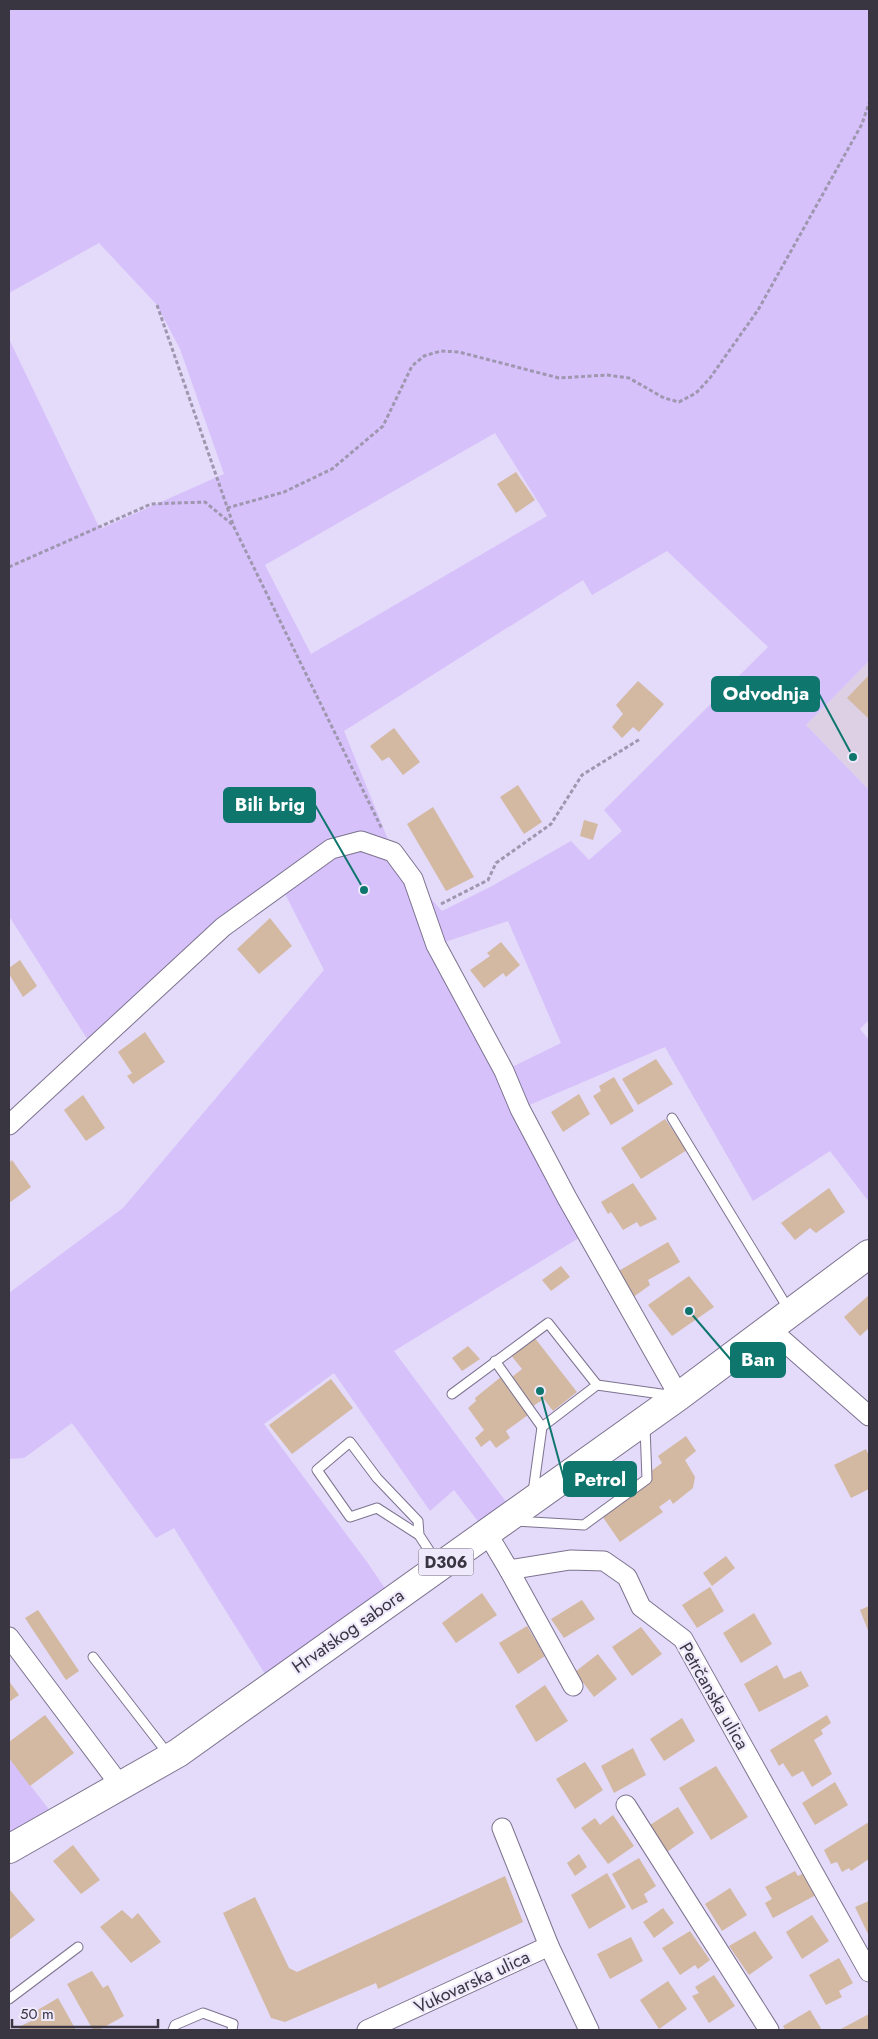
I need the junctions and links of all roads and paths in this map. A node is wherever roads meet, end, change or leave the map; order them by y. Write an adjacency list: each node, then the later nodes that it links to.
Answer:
1 (869, 103): 3 (path)
2 (157, 305): 3 (path)
3 (227, 508): 4 (path)
4 (233, 525): 5 (path); 7 (path)
5 (9, 567)
6 (640, 739): 8 (path)
7 (393, 852): 8 (street); 10 (street)
8 (424, 912): 16 (street)
9 (672, 1118): 12 (lane)
10 (9, 1125)
11 (869, 1254): 12 (main road, Hrvatskog sabora / D306)
12 (781, 1321): 16 (main road, Hrvatskog sabora / D306); 17 (street)
13 (496, 1361): 14 (lane); 15 (lane); 19 (lane)
14 (597, 1385): 16 (lane); 19 (lane)
15 (452, 1394)
16 (679, 1396): 18 (main road, Hrvatskog sabora / D306)
17 (869, 1416)
18 (645, 1420): 20 (main road, Hrvatskog sabora / D306); 21 (lane)
19 (542, 1427): 20 (lane)
20 (532, 1501): 21 (main road, Hrvatskog sabora / D306)
21 (496, 1527): 23 (main road, Hrvatskog sabora / D306); 24 (street)
22 (419, 1536): 22 (lane); 23 (lane)
23 (440, 1567): 28 (main road, Hrvatskog sabora / D306)
24 (509, 1570): 27 (street); 35 (street, Petrčanska ulica)
25 (9, 1637): 29 (street)
26 (93, 1658): 28 (lane)
27 (572, 1686)
28 (170, 1757): 29 (main road, Hrvatskog sabora / D306)
29 (120, 1785): 32 (main road, Hrvatskog sabora / D306)
30 (626, 1805): 41 (street)
31 (502, 1828): 33 (street)
32 (9, 1849)
33 (549, 1946): 39 (street, Vukovarska ulica); 40 (street)
34 (78, 1947): 36 (lane)
35 (869, 1972)
36 (9, 2000)
37 (173, 2030): 38 (lane)
38 (232, 2030)
39 (367, 2030)
40 (589, 2030)
41 (769, 2030)

